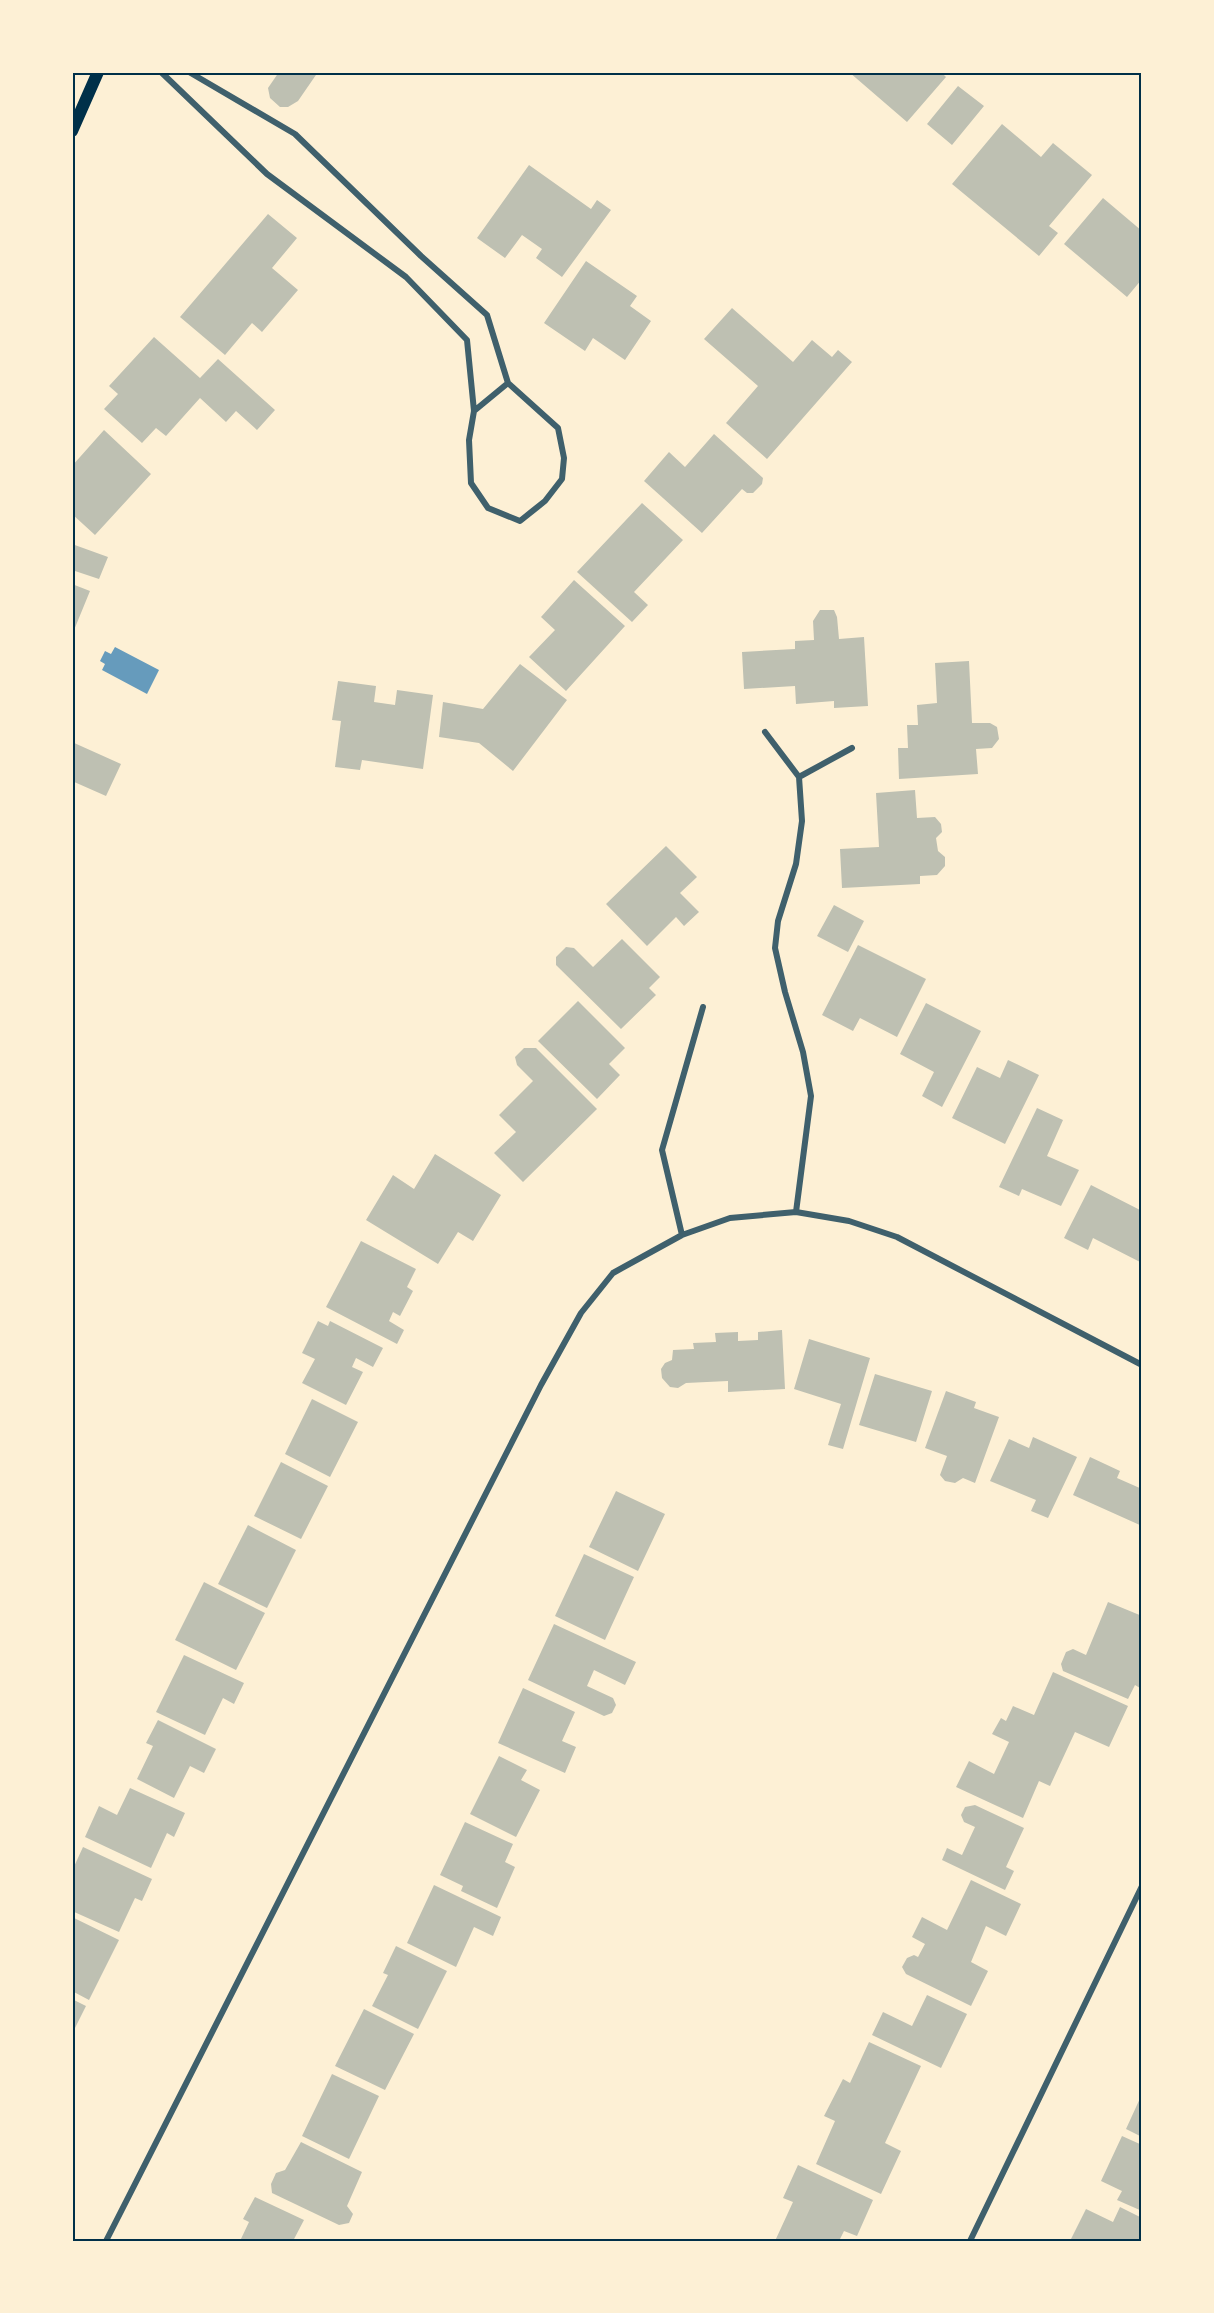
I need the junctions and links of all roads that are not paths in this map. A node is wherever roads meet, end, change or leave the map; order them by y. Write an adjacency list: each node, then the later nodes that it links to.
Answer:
1 (98, 72): 4 (main road)
2 (161, 72): 6 (street)
3 (189, 72): 5 (street)
4 (72, 131)
5 (508, 383): 6 (street); 6 (street)
6 (474, 411)
7 (765, 732): 9 (street)
8 (852, 748): 9 (street)
9 (799, 777): 11 (street)
10 (703, 1007): 12 (street)
11 (796, 1212): 12 (street); 13 (street)
12 (682, 1235): 15 (street)
13 (1142, 1365)
14 (1142, 1886): 16 (street)
15 (106, 2241)
16 (970, 2241)

